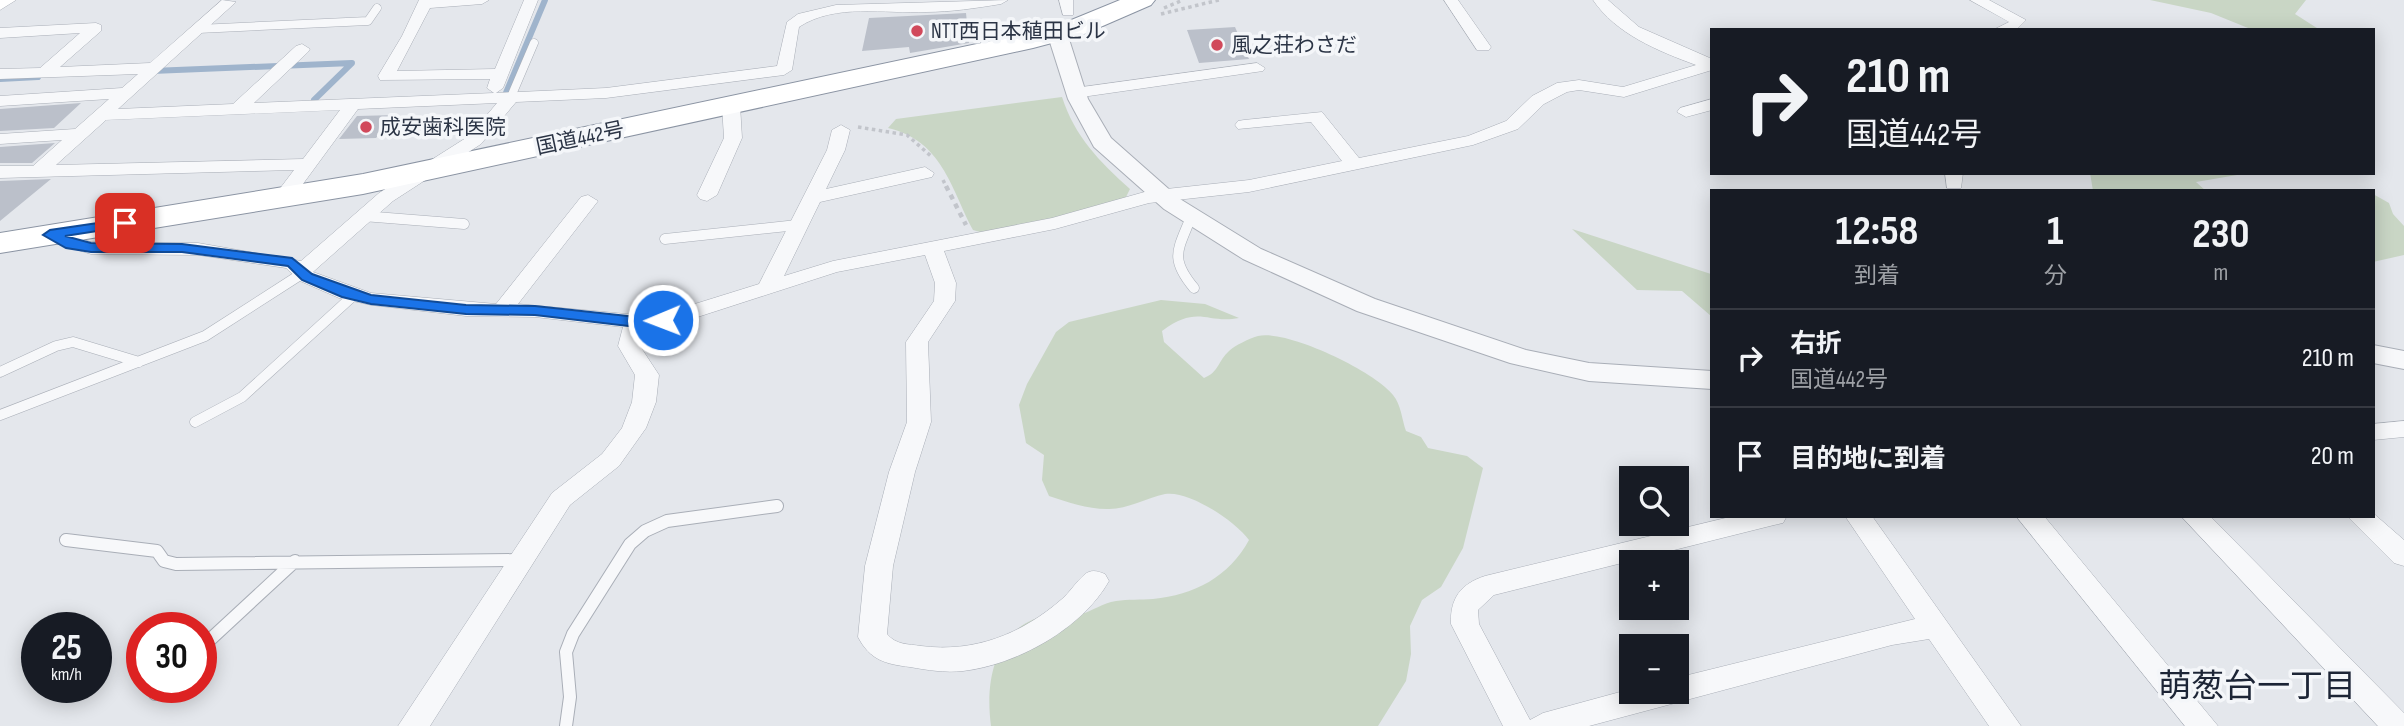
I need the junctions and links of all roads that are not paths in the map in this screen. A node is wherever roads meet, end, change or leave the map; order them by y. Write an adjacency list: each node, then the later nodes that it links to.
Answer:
1 (6, 0): 10 (main road)
2 (482, 0): 9 (street)
3 (531, 0): 27 (street)
4 (1002, 0): 13 (street)
5 (1451, 0): 19 (street)
6 (1600, 0): 21 (street)
7 (1977, 0): 15 (street)
8 (229, 2): 16 (street)
9 (425, 2): 27 (street)
10 (0, 4)
11 (1154, 5): 14 (highway, 国道442号)
12 (377, 8): 16 (lane)
13 (806, 8): 30 (street)
14 (1056, 22): 29 (street); 34 (highway, 国道442号)
15 (2007, 28)
16 (198, 29): 23 (street)
17 (0, 33): 26 (street)
18 (534, 43): 30 (lane)
19 (1483, 47)
20 (302, 49): 36 (street)
21 (1710, 64)
22 (1710, 66): 45 (street)
23 (155, 68): 26 (street); 28 (street)
24 (1257, 68): 29 (street)
25 (0, 74): 26 (street)
26 (43, 74)
27 (501, 74): 31 (street)
28 (126, 93): 32 (street); 38 (street)
29 (1075, 93): 51 (street)
30 (511, 97): 31 (street); 48 (street)
31 (491, 98): 33 (street)
32 (0, 101)
33 (353, 104): 36 (street); 44 (street)
34 (731, 105): 48 (highway, 国道442号); 50 (street)
35 (1710, 105): 37 (street)
36 (238, 109): 38 (street)
37 (1686, 112)
38 (102, 115): 41 (street)
39 (1244, 125): 45 (street)
40 (846, 128): 53 (street)
41 (80, 134): 42 (street); 46 (street)
42 (0, 139)
43 (0, 163): 46 (street)
44 (307, 164): 46 (street); 52 (street)
45 (1354, 164): 51 (street)
46 (45, 165): 49 (street)
47 (934, 169): 53 (street)
48 (429, 170): 52 (highway, 国道442号); 55 (street)
49 (0, 172)
50 (707, 195)
51 (1159, 195): 56 (street); 62 (street)
52 (282, 198): 59 (highway, 国道442号)
53 (811, 198): 58 (street)
54 (588, 201): 67 (street)
55 (363, 216): 57 (lane); 63 (street)
56 (1191, 217): 65 (lane); 73 (street)
57 (464, 224)
58 (797, 225): 60 (lane); 64 (street)
59 (50, 235): 61 (highway, 国道442号); 63 (street)
60 (665, 239)
61 (0, 243)
62 (932, 246): 64 (street); 88 (street)
63 (302, 272): 66 (street); 71 (lane)
64 (768, 286): 68 (street)
65 (1195, 288)
66 (354, 295): 67 (street); 75 (lane)
67 (502, 310): 68 (street)
68 (635, 322): 86 (street)
69 (2375, 354): 70 (street)
70 (2404, 359)
71 (139, 362): 72 (lane); 74 (lane)
72 (0, 372)
73 (1710, 380)
74 (0, 415)
75 (195, 422)
76 (2404, 429): 77 (street)
77 (2375, 432)
78 (777, 506): 94 (lane)
79 (1766, 518): 95 (street)
80 (1859, 518): 89 (street)
81 (2031, 518): 98 (street)
82 (2196, 518): 99 (street)
83 (2362, 518): 85 (street)
84 (66, 540): 87 (lane)
85 (2404, 556)
86 (520, 560): 87 (lane); 93 (street)
87 (295, 561): 90 (lane)
88 (1096, 581)
89 (1936, 626): 91 (street); 97 (street)
90 (217, 633)
91 (1689, 687)
92 (1623, 704): 96 (street)
93 (413, 726)
94 (566, 726)
95 (1518, 726)
96 (1543, 726)
97 (2006, 726)
98 (2203, 726)
99 (2397, 726)

